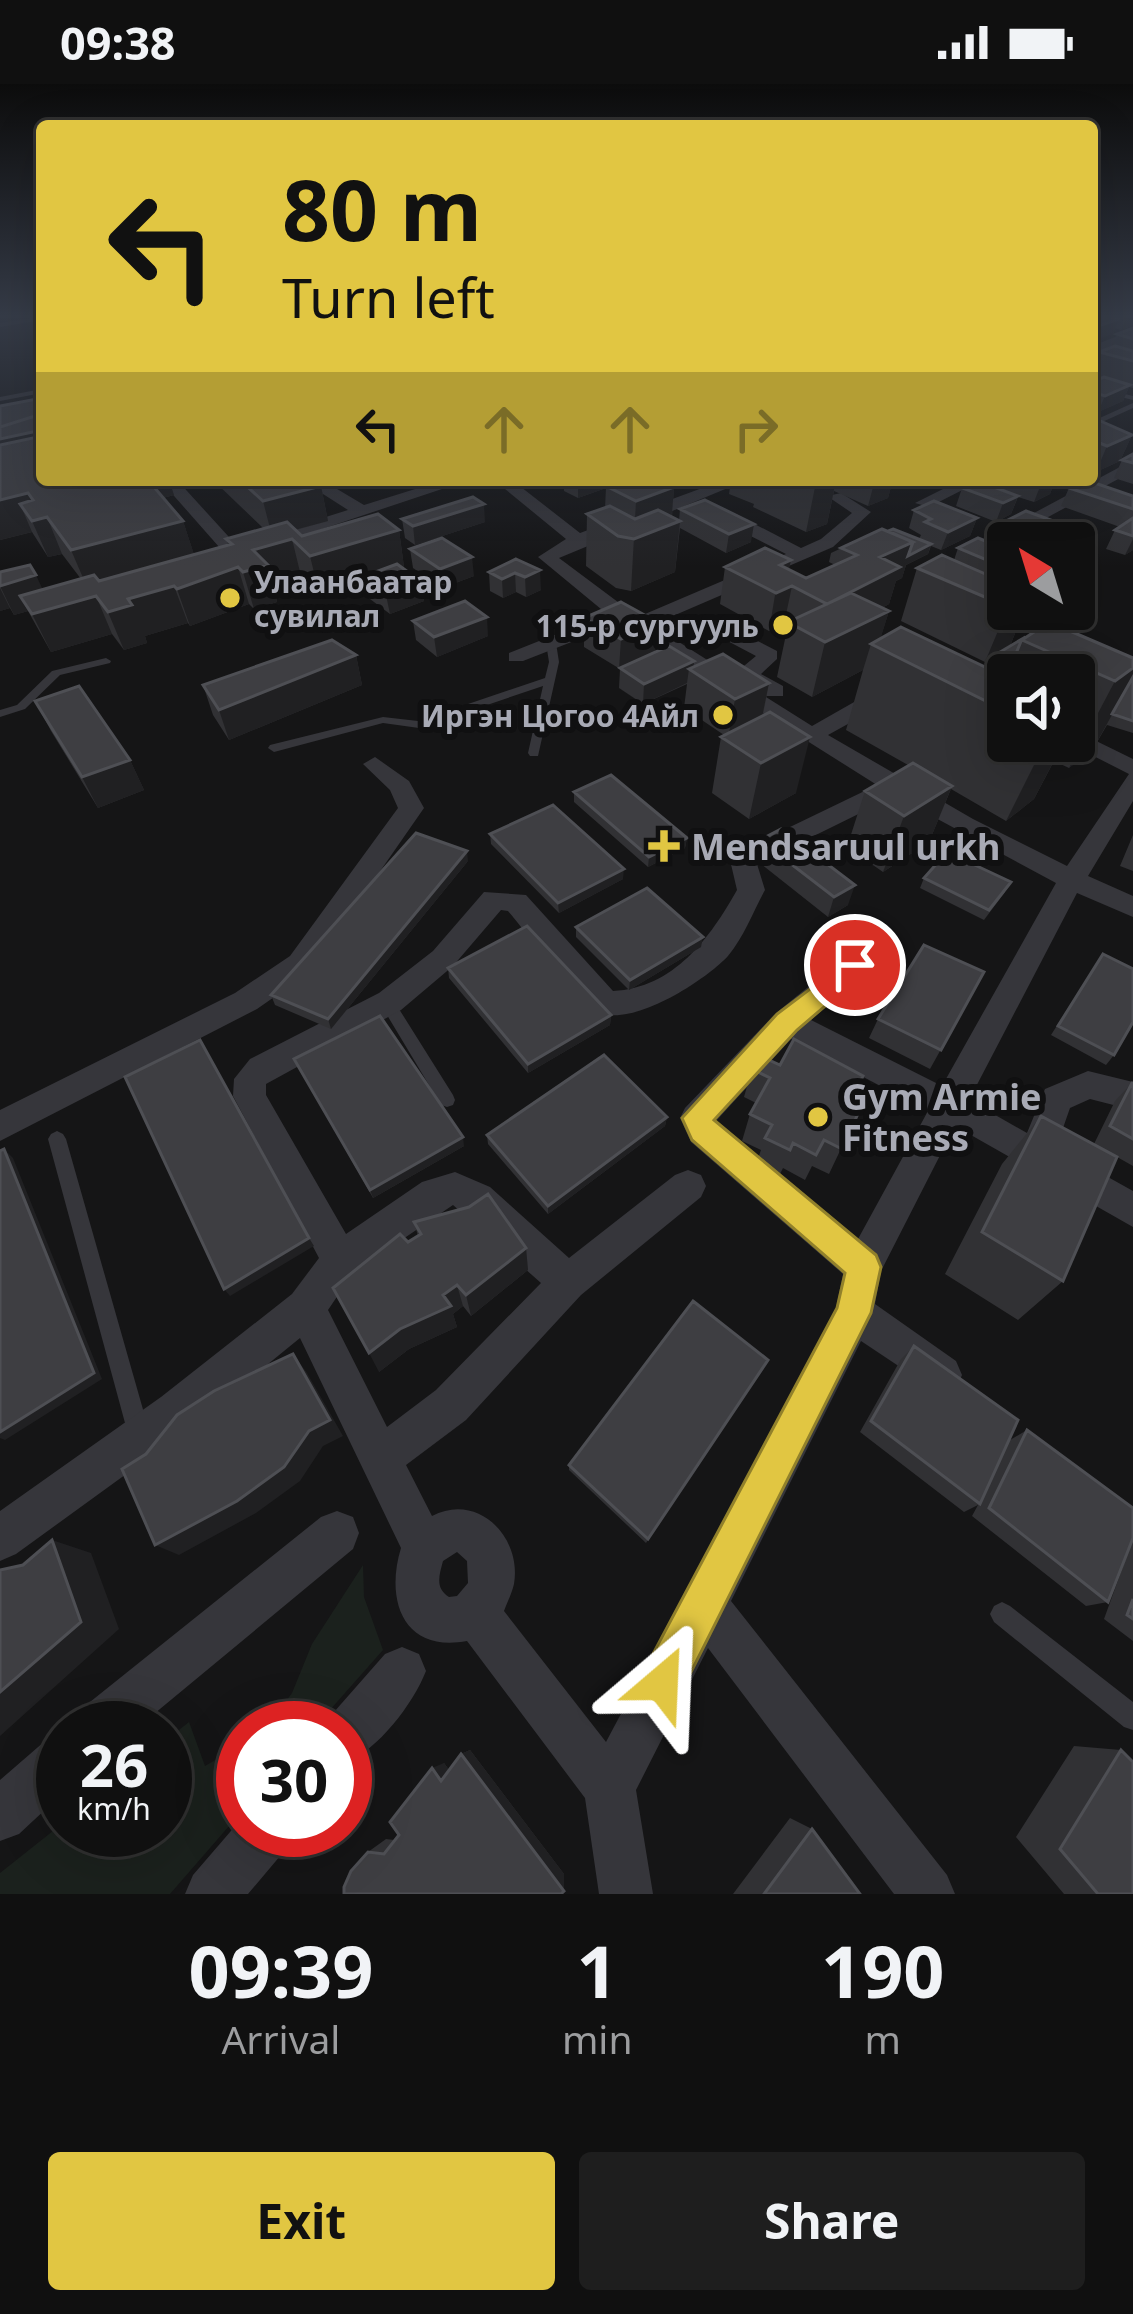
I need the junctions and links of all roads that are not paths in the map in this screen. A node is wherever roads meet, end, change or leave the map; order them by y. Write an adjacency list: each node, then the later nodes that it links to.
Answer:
1 (1133, 401): 2 (lane)
2 (1099, 426)
3 (1112, 450): 4 (street)
4 (1133, 461): 5 (street)
5 (1098, 482)
6 (173, 486): 21 (street)
7 (301, 486): 17 (street)
8 (442, 486): 17 (street)
9 (510, 486): 19 (street)
10 (723, 486): 19 (street)
11 (961, 486): 16 (street)
12 (1083, 486): 14 (street)
13 (1092, 486): 14 (street)
14 (1089, 488): 20 (street)
15 (835, 496): 22 (street)
16 (923, 503)
17 (362, 512): 21 (street)
18 (733, 520): 22 (street)
19 (578, 540): 24 (street)
20 (980, 541)
21 (233, 552): 23 (street)
22 (800, 554): 24 (street)
23 (213, 558)
24 (632, 619): 26 (street); 32 (street)
25 (710, 624): 32 (street)
26 (551, 643): 27 (street); 29 (lane)
27 (517, 657)
28 (106, 661): 31 (lane)
29 (550, 680): 33 (lane); 35 (lane)
30 (904, 683): 32 (street)
31 (0, 714)
32 (823, 729): 39 (street)
33 (274, 748)
34 (1095, 749): 37 (street)
35 (533, 753)
36 (376, 764): 48 (street)
37 (1133, 768)
38 (1133, 782): 40 (street)
39 (894, 787): 40 (street); 43 (street)
40 (1069, 880): 41 (street); 47 (street)
41 (1133, 907)
42 (855, 965): 44 (street)
43 (388, 1006): 46 (lane); 53 (street)
44 (787, 1022): 47 (street); 54 (street)
45 (1130, 1086): 50 (street)
46 (448, 1100)
47 (951, 1107): 50 (street); 54 (street)
48 (0, 1126)
49 (57, 1139): 59 (lane)
50 (1036, 1155): 52 (street)
51 (688, 1186): 55 (street)
52 (1133, 1210)
53 (340, 1260): 55 (street); 56 (street)
54 (863, 1267): 57 (street)
55 (568, 1282): 60 (street)
56 (305, 1308): 59 (street); 60 (street)
57 (854, 1313): 58 (street); 64 (street)
58 (966, 1391)
59 (140, 1437): 62 (street)
60 (379, 1459): 63 (street)
61 (337, 1533): 68 (street)
62 (0, 1538)
63 (424, 1547): 65 (street); 65 (street)
64 (702, 1602): 72 (street); 77 (street)
65 (476, 1614): 72 (street)
66 (1002, 1614): 70 (lane)
67 (402, 1671): 69 (street)
68 (131, 1701)
69 (372, 1706)
70 (1133, 1718)
71 (36, 1783): 73 (street)
72 (610, 1788): 76 (street)
73 (0, 1814)
74 (244, 1857): 75 (street)
75 (212, 1894)
76 (626, 1894)
77 (928, 1894)

